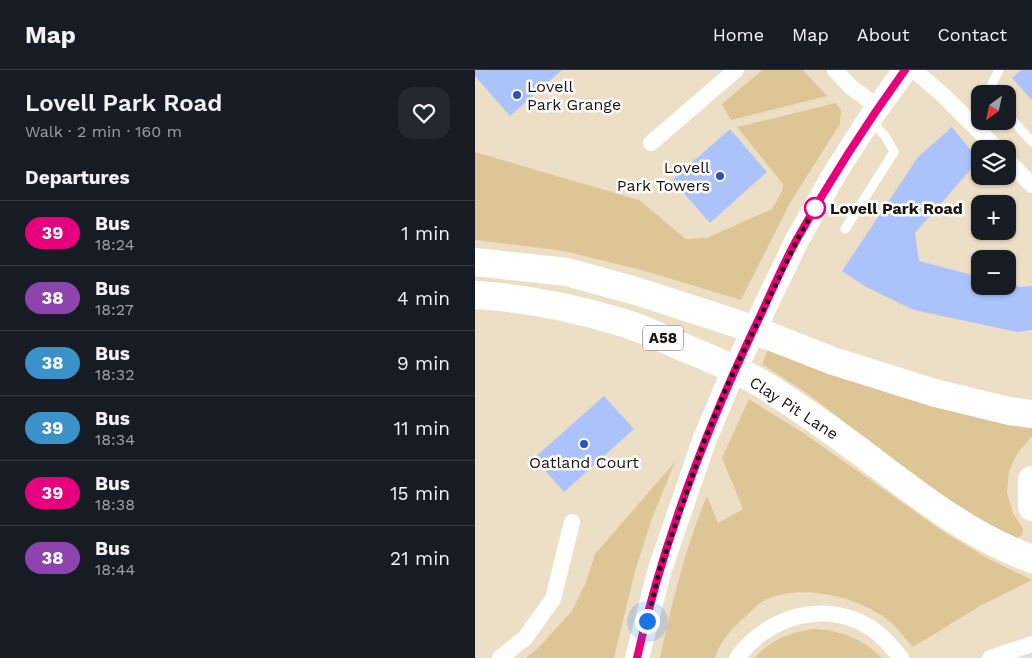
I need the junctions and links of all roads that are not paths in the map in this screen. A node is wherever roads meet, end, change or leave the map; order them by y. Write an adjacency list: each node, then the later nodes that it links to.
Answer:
1 (736, 70): 11 (street)
2 (835, 70): 7 (street)
3 (905, 70): 7 (street)
4 (914, 70): 9 (street)
5 (999, 70): 6 (lane)
6 (992, 85)
7 (874, 114): 14 (lane); 24 (street)
8 (1016, 124): 10 (lane)
9 (988, 140)
10 (1032, 142)
11 (651, 143)
12 (1016, 169): 13 (street)
13 (1032, 185)
14 (845, 229)
15 (475, 262): 17 (highway, A58)
16 (475, 295): 21 (highway, Clay Pit Lane / A58)
17 (1032, 414)
18 (1032, 480): 19 (highway)
19 (1032, 507)
20 (572, 522): 23 (street)
21 (1032, 560)
22 (1032, 644): 27 (street)
23 (500, 658)
24 (637, 658)
25 (737, 658): 26 (street)
26 (901, 658)
27 (989, 658)

